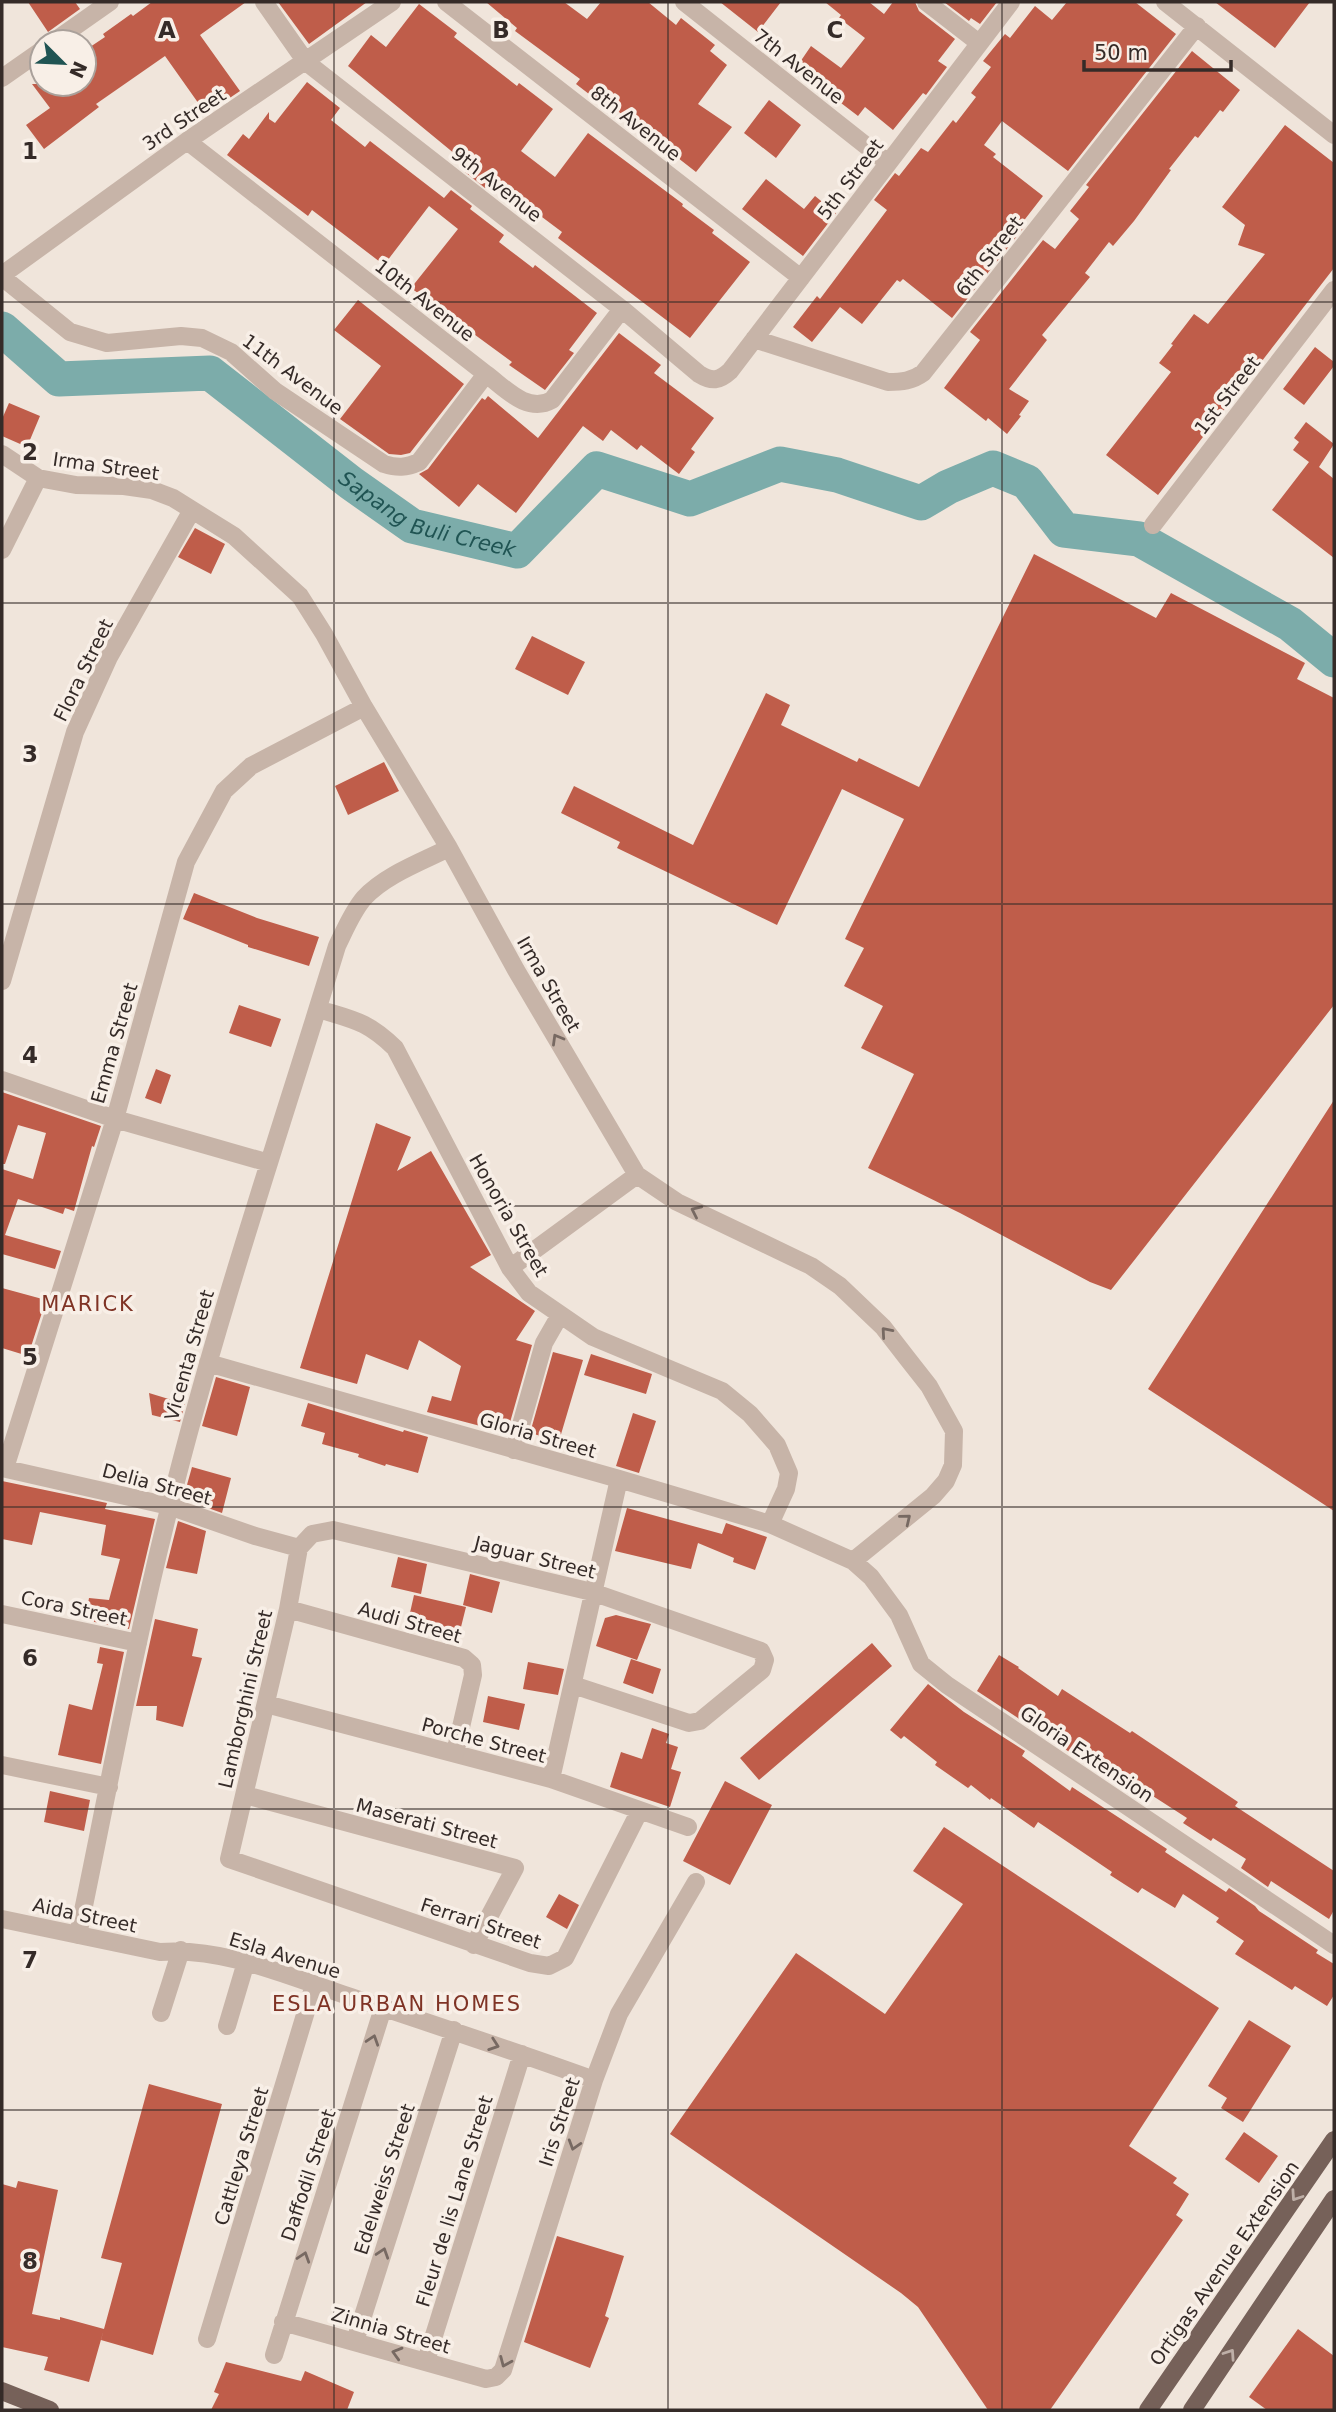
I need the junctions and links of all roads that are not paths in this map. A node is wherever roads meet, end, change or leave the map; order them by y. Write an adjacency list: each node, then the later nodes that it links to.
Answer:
1 (110, 2): 10 (street)
2 (264, 2): 13 (street, 9th Avenue)
3 (392, 2): 13 (street, 3rd Street)
4 (446, 2): 19 (street, 8th Avenue)
5 (684, 2): 17 (street, 7th Avenue)
6 (926, 2): 11 (street)
7 (1011, 2): 11 (street, 5th Street)
8 (1165, 2): 9 (street)
9 (1197, 26): 15 (street); 22 (street, 6th Street)
10 (73, 28)
11 (979, 43): 17 (street, 5th Street)
12 (28, 60): 14 (street)
13 (306, 62): 16 (street, 3rd Street); 21 (street, 9th Avenue)
14 (2, 78)
15 (1334, 135)
16 (187, 141): 18 (street, 3rd Street); 23 (street, 10th Avenue)
17 (888, 163): 19 (street, 5th Street)
18 (2, 276): 23 (street, 11th Avenue)
19 (801, 278): 22 (street, 5th Street)
20 (1334, 290): 28 (street, 1st Street)
21 (622, 309): 23 (street, 10th Avenue); 24 (street, 9th Avenue)
22 (754, 339): 24 (street, 5th Street)
23 (486, 374)
24 (720, 379)
25 (2, 454): 26 (street, Irma Street)
26 (38, 478): 27 (street, Irma Street); 29 (street)
27 (192, 510): 30 (street, Irma Street); 32 (street, Flora Street)
28 (1153, 525)
29 (2, 550)
30 (364, 707): 31 (street, Irma Street); 35 (street, Emma Street)
31 (449, 848): 33 (street, Vicenta Street); 37 (street, Irma Street, one-way to 31)
32 (2, 981)
33 (317, 1009): 36 (street, Vicenta Street); 38 (street, Honoria Street)
34 (2, 1080): 35 (street)
35 (115, 1119): 36 (street); 42 (street, Emma Street)
36 (269, 1163): 40 (street, Vicenta Street)
37 (637, 1175): 38 (street); 47 (street, Irma Street, one-way to 37)
38 (510, 1268): 39 (street, Honoria Street)
39 (560, 1315): 41 (street); 45 (street, Honoria Street)
40 (208, 1363): 41 (street, Gloria Street); 44 (street, Vicenta Street)
41 (514, 1450): 43 (street, Gloria Street)
42 (3, 1468): 44 (street, Delia Street)
43 (619, 1479): 45 (street, Gloria Street); 48 (street)
44 (169, 1506): 46 (street, Delia Street); 51 (street, Vicenta Street)
45 (770, 1524): 47 (street, Gloria Street)
46 (299, 1548): 48 (street, Jaguar Street); 49 (street, Lamborghini Street)
47 (853, 1562): 66 (street, Gloria Extension)
48 (592, 1592): 52 (street); 52 (street, Jaguar Street)
49 (288, 1609): 53 (street, Lamborghini Street); 54 (street, Audi Street)
50 (2, 1614): 51 (street, Cora Street)
51 (138, 1643): 57 (street, Vicenta Street)
52 (573, 1685): 56 (street)
53 (267, 1704): 54 (street, Porche Street); 58 (street, Lamborghini Street)
54 (455, 1753): 56 (street, Porche Street)
55 (2, 1765): 57 (street)
56 (551, 1779): 59 (street, Porche Street)
57 (109, 1787): 64 (street, Vicenta Street)
58 (245, 1795): 61 (street, Lamborghini Street); 65 (street, Maserati Street)
59 (639, 1812): 60 (street, Porche Street); 65 (street, Ferrari Street)
60 (688, 1828)
61 (229, 1859): 65 (street, Ferrari Street)
62 (696, 1882): 76 (street, Iris Street)
63 (2, 1919): 64 (street, Aida Street)
64 (78, 1935): 68 (street, Aida Street)
65 (474, 1945)
66 (1334, 1945)
67 (181, 1950): 68 (street, Esla Avenue); 69 (street, Esla Avenue); 72 (street)
68 (160, 1952)
69 (246, 1962): 70 (street, Esla Avenue); 73 (street)
70 (314, 1984): 71 (street, Esla Avenue); 80 (street, Cattleya Street)
71 (383, 2008): 74 (street, Esla Avenue); 79 (street, Daffodil Street, one-way to 71)
72 (161, 2013)
73 (227, 2026)
74 (454, 2030): 75 (street, Esla Avenue, one-way to 75); 81 (street, Edelweiss Street, one-way to 74)
75 (522, 2054): 76 (street, Esla Avenue); 83 (street, Fleur de lis Lane Street)
76 (594, 2080): 84 (street, Iris Street, one-way to 84)
77 (1334, 2140): 87 (main road, Ortigas Avenue Extension, one-way to 87)
78 (1334, 2199): 88 (main road, one-way to 78)
79 (284, 2322): 81 (street, Zinnia Street); 82 (street, Daffodil Street)
80 (208, 2339)
81 (355, 2341): 83 (street, Zinnia Street, one-way to 81)
82 (274, 2355)
83 (426, 2361): 84 (street, Zinnia Street)
84 (486, 2379)
85 (2, 2391): 86 (main road)
86 (50, 2410)
87 (1148, 2410)
88 (1192, 2410)

